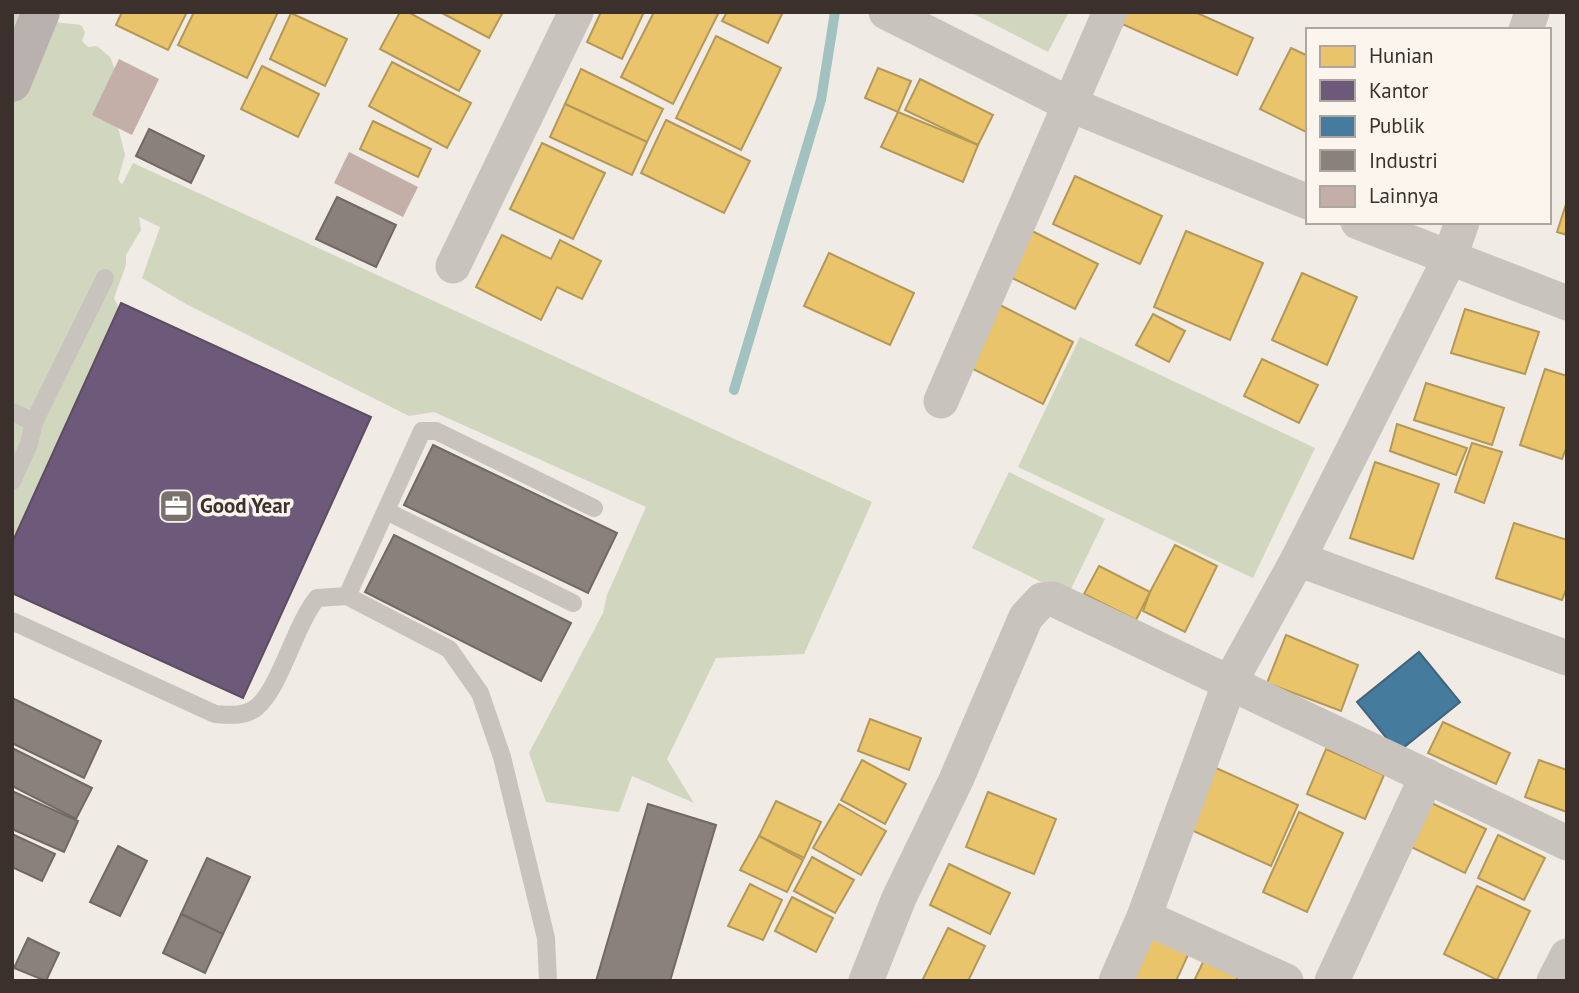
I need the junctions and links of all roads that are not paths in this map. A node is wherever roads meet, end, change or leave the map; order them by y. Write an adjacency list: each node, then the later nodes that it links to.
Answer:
1 (41, 12): 5 (main road)
2 (576, 12): 11 (street)
3 (1110, 12): 6 (street)
4 (891, 15): 6 (street)
5 (15, 69)
6 (1069, 104): 7 (street); 14 (street)
7 (1306, 201)
8 (1363, 224): 10 (street)
9 (1461, 224): 10 (street)
10 (1449, 260): 13 (street); 20 (street)
11 (453, 266)
12 (104, 278): 16 (lane)
13 (1567, 303)
14 (941, 401)
15 (12, 412): 16 (lane)
16 (34, 422): 17 (lane)
17 (12, 481)
18 (594, 508): 19 (lane)
19 (388, 512): 21 (lane); 22 (lane)
20 (1298, 559): 24 (street); 25 (street)
21 (347, 596): 23 (lane); 30 (lane)
22 (573, 603)
23 (12, 621)
24 (1567, 659)
25 (1230, 682): 26 (street); 28 (street); 31 (street)
26 (1427, 776): 27 (street); 34 (street)
27 (1567, 843)
28 (1144, 917): 32 (street); 33 (street)
29 (1567, 956): 35 (street)
30 (548, 981)
31 (866, 981)
32 (1116, 981)
33 (1286, 981)
34 (1332, 981)
35 (1554, 981)

